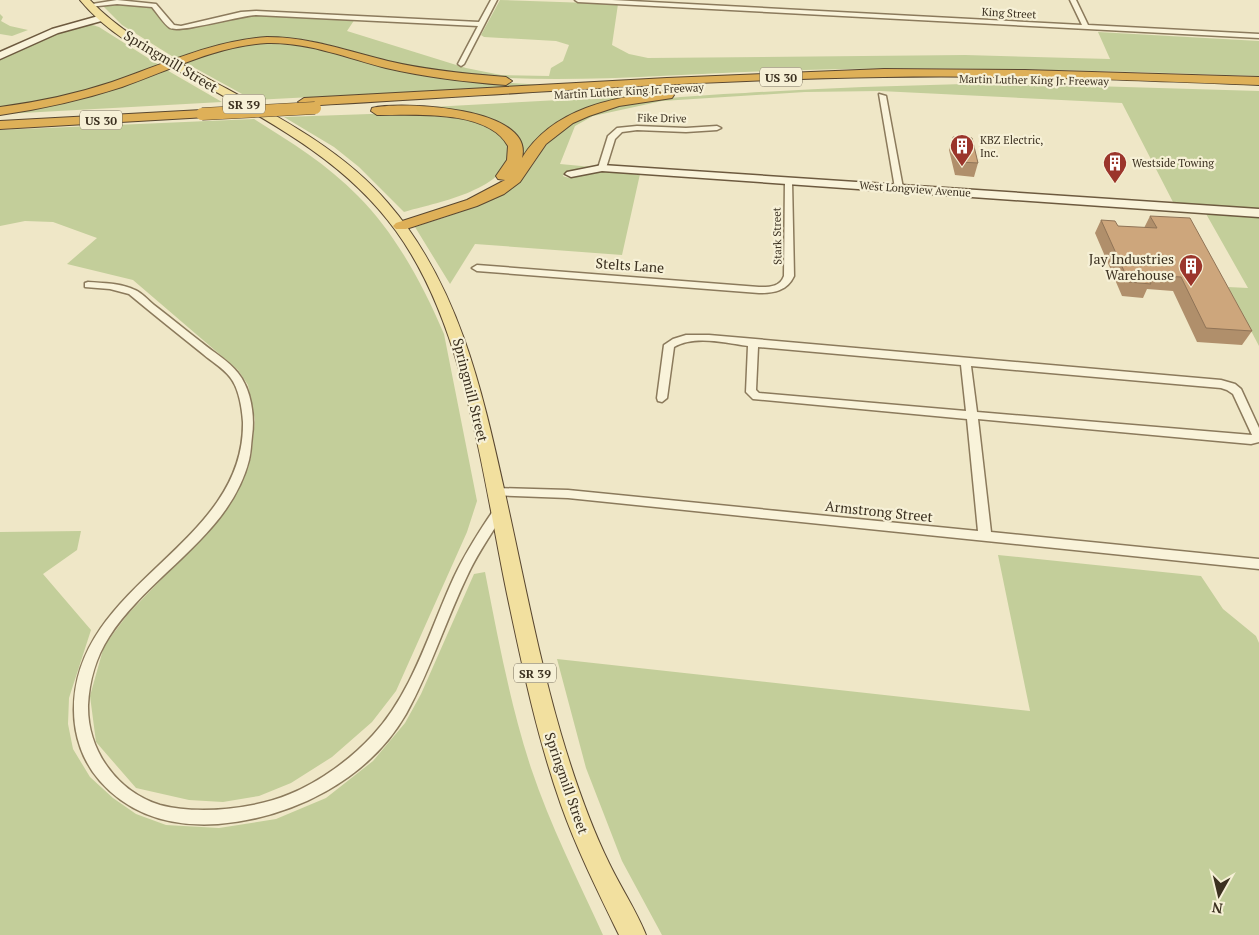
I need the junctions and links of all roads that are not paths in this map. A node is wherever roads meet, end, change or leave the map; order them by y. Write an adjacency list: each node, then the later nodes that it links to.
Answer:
1 (494, 0): 6 (street)
2 (578, 0): 7 (street, King Street)
3 (1073, 0): 7 (street)
4 (87, 2): 5 (main road, Springmill Street / SR 39); 6 (street)
5 (102, 18): 9 (street); 10 (main road, Springmill Street / SR 39)
6 (481, 24): 11 (street)
7 (1086, 27): 8 (street, King Street)
8 (1259, 36)
9 (0, 56)
10 (172, 63): 12 (highway); 20 (highway); 30 (main road, Springmill Street / SR 39)
11 (461, 64)
12 (840, 74): 14 (highway, Martin Luther King Jr. Freeway / US 30); 19 (highway, Martin Luther King Jr. Freeway / US 30)
13 (1006, 79): 15 (highway, Martin Luther King Jr. Freeway / US 30); 16 (highway); 19 (highway, Martin Luther King Jr. Freeway / US 30)
14 (1259, 81)
15 (1259, 87)
16 (708, 92)
17 (679, 94): 30 (highway)
18 (882, 96): 28 (street)
19 (313, 107): 21 (highway, bridge); 21 (highway, Martin Luther King Jr. Freeway / US 30); 30 (highway)
20 (0, 111)
21 (201, 113): 22 (highway, Martin Luther King Jr. Freeway / US 30); 23 (highway, US 30)
22 (0, 118)
23 (0, 125)
24 (717, 128): 25 (street, Fike Drive)
25 (602, 168): 26 (street, West Longview Avenue); 27 (street, West Longview Avenue)
26 (571, 174)
27 (788, 181): 28 (street, West Longview Avenue); 33 (street, Stark Street)
28 (899, 188): 29 (street, West Longview Avenue)
29 (1259, 213)
30 (398, 222): 38 (main road, Springmill Street / SR 39)
31 (477, 268): 33 (street, Stelts Lane)
32 (88, 285): 38 (street)
33 (781, 287)
34 (753, 343): 35 (street); 36 (street); 37 (street)
35 (966, 362): 37 (street); 37 (street)
36 (662, 398)
37 (970, 415): 39 (street)
38 (497, 501): 39 (street, Armstrong Street); 41 (main road, Springmill Street / SR 39)
39 (985, 536): 40 (street, Armstrong Street)
40 (1259, 564)
41 (633, 935)

